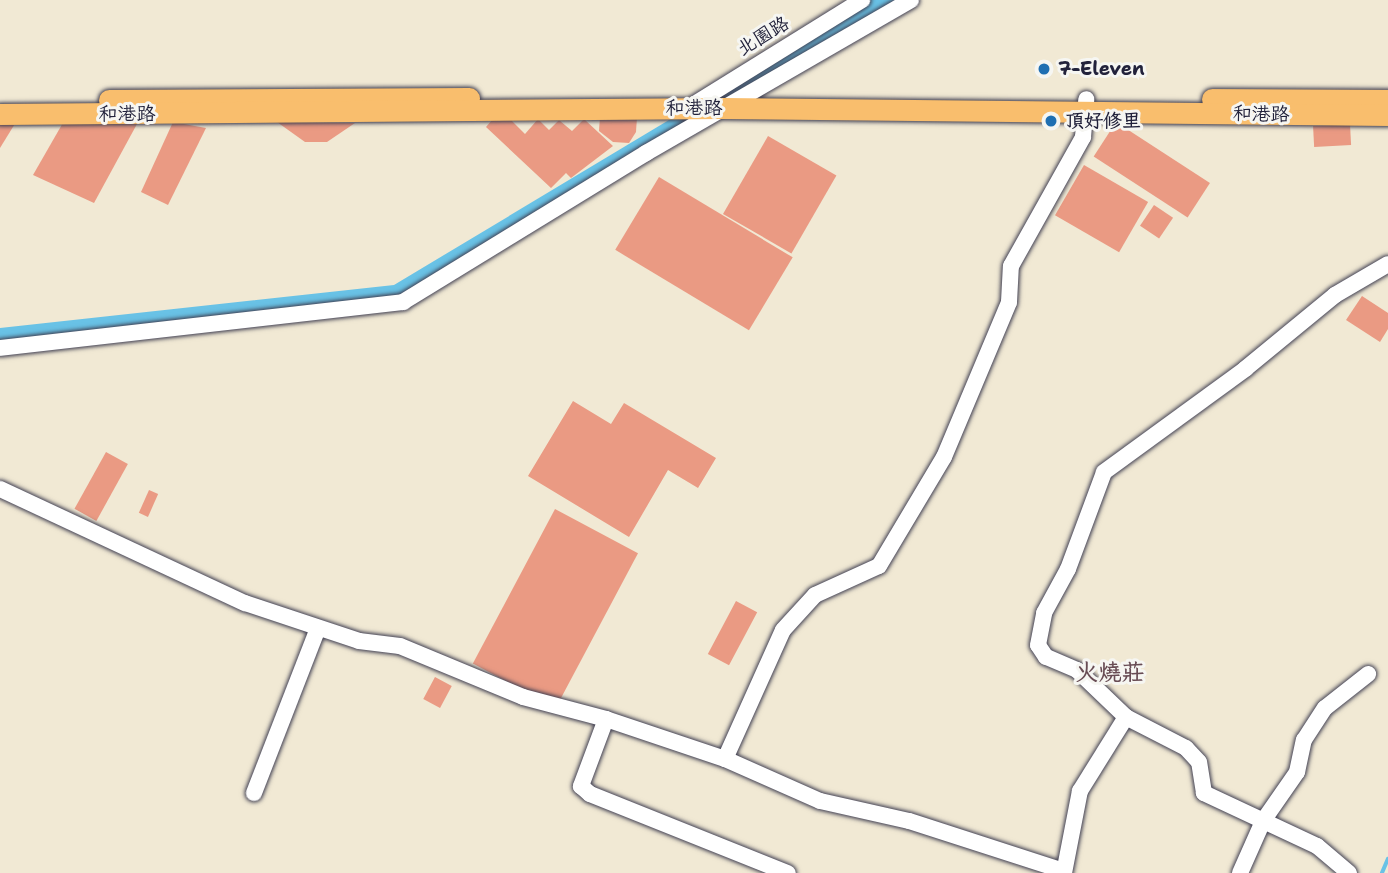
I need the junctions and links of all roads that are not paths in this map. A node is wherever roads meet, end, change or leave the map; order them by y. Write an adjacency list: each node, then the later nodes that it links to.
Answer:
1 (862, 0): 5 (lane, 北園路)
2 (911, 0): 5 (lane)
3 (0, 100): 5 (main road, 和港路)
4 (1388, 100): 6 (main road, 和港路)
5 (712, 103): 6 (main road, 和港路); 7 (main road, 和港路); 10 (lane)
6 (1085, 106): 8 (main road, 和港路); 16 (lane)
7 (0, 114)
8 (1388, 116)
9 (1388, 264): 14 (lane)
10 (0, 348)
11 (0, 489): 12 (lane)
12 (318, 628): 15 (lane); 17 (lane)
13 (1368, 674): 18 (lane)
14 (1126, 717): 18 (lane); 19 (lane)
15 (606, 719): 16 (lane); 20 (lane)
16 (725, 759): 19 (lane)
17 (254, 793)
18 (1263, 821): 21 (lane); 22 (lane)
19 (1064, 872)
20 (788, 873)
21 (1240, 873)
22 (1349, 873)

